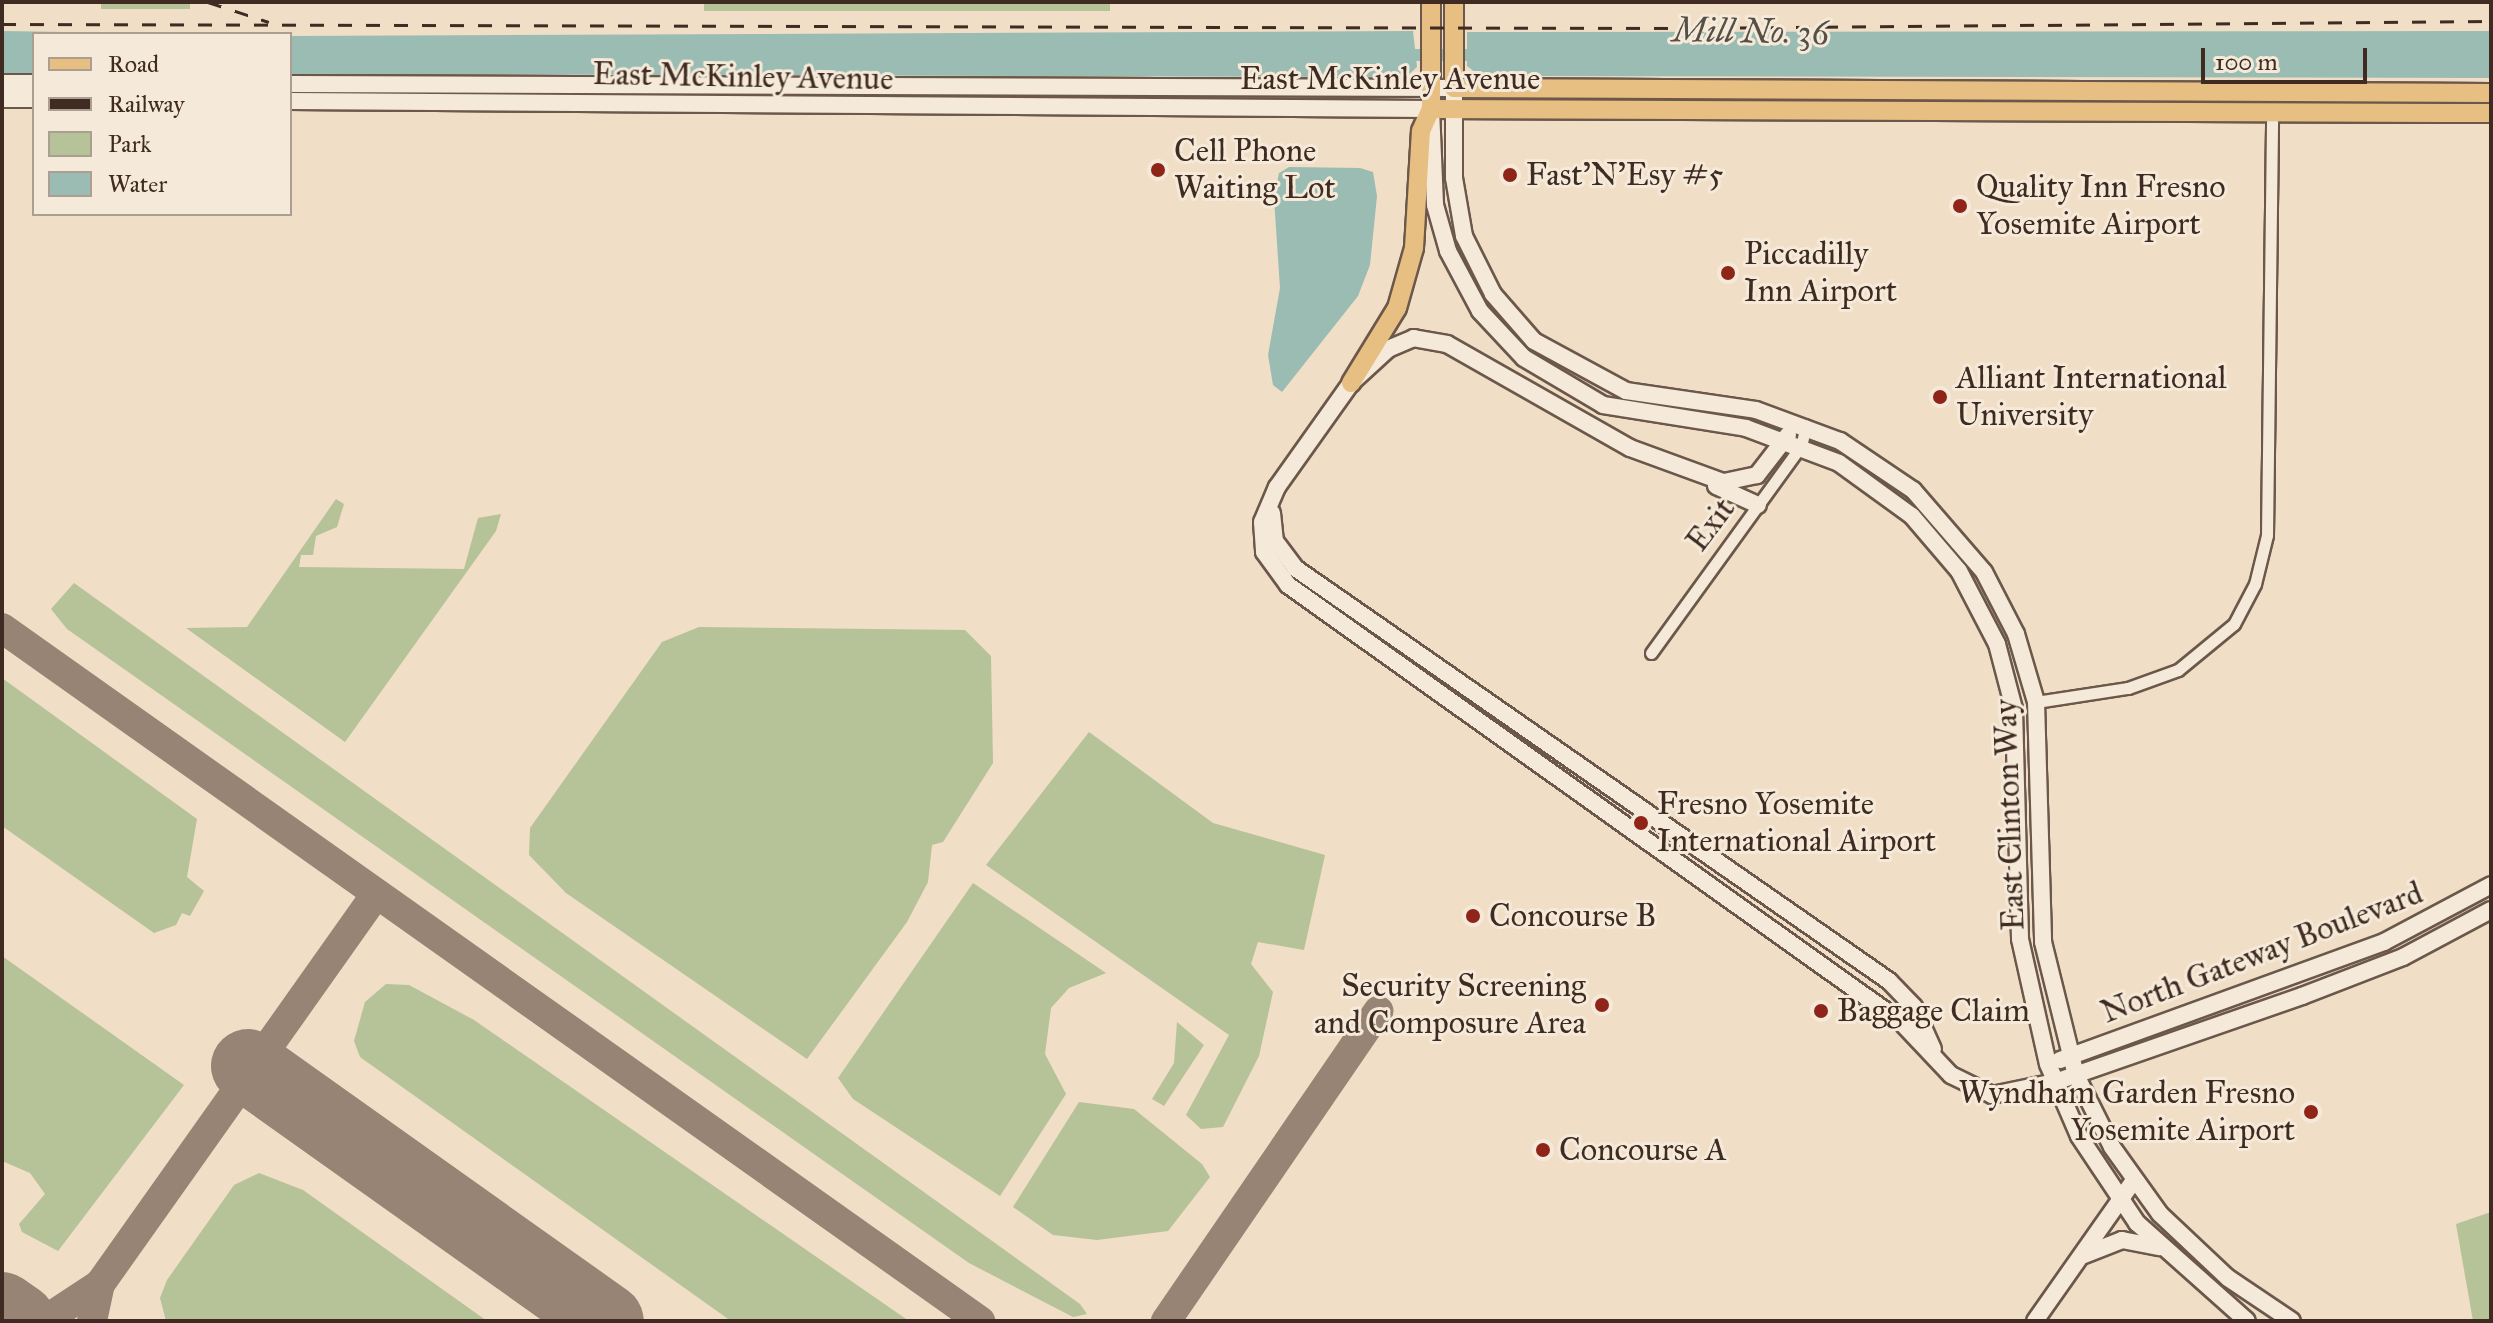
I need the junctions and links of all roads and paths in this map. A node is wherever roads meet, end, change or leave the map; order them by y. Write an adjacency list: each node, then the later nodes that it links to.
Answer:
1 (1431, 2): 9 (main road)
2 (1454, 2): 10 (main road)
3 (2, 83): 4 (main road)
4 (32, 83)
5 (292, 84): 6 (main road, East McKinley Avenue)
6 (339, 84): 7 (main road, East McKinley Avenue); 17 (main road)
7 (593, 84): 8 (main road, East McKinley Avenue); 18 (main road)
8 (745, 85): 9 (main road, East McKinley Avenue); 19 (main road)
9 (1431, 88): 10 (main road, East McKinley Avenue); 20 (main road)
10 (1454, 88): 11 (main road, East McKinley Avenue); 21 (main road, East Clinton Way)
11 (1913, 92): 12 (main road, East McKinley Avenue); 22 (main road)
12 (2406, 93): 13 (main road, East McKinley Avenue); 23 (main road)
13 (2491, 93)
14 (2, 99): 15 (main road)
15 (32, 99)
16 (292, 101): 17 (main road, East McKinley Avenue)
17 (338, 102): 18 (main road, East McKinley Avenue)
18 (429, 105): 19 (main road, East McKinley Avenue)
19 (611, 106): 20 (main road, East McKinley Avenue)
20 (1431, 109): 21 (main road, East McKinley Avenue); 25 (main road); 27 (main road, East Clinton Way)
21 (1454, 109): 22 (main road, East McKinley Avenue); 26 (main road, East Clinton Way)
22 (1753, 110): 23 (main road, East McKinley Avenue)
23 (2272, 112): 24 (main road, East McKinley Avenue); 34 (street)
24 (2491, 113)
25 (1351, 383): 29 (main road); 30 (main road)
26 (1806, 426): 27 (main road); 28 (street, Exit); 34 (main road, East Clinton Way)
27 (1781, 438): 28 (main road, East Clinton Way); 29 (main road)
28 (1801, 446): 31 (street, Exit); 32 (main road, East Clinton Way)
29 (1684, 472): 31 (main road)
30 (1277, 487): 35 (main road); 36 (main road, North Gateway Boulevard)
31 (1758, 505): 33 (street, Exit)
32 (1966, 582): 34 (main road); 43 (main road, East Clinton Way)
33 (1651, 653)
34 (2036, 702): 41 (main road, East Clinton Way)
35 (1546, 740): 36 (main road); 42 (main road)
36 (1532, 759): 42 (main road, North Gateway Boulevard)
37 (2491, 885): 39 (main road, North Gateway Boulevard)
38 (2491, 910): 40 (main road, North Gateway Boulevard)
39 (2378, 944): 40 (main road); 41 (main road, North Gateway Boulevard)
40 (2386, 963): 44 (main road, North Gateway Boulevard)
41 (2069, 1056): 43 (main road, North Gateway Boulevard); 44 (main road, East Clinton Way)
42 (1935, 1057): 45 (main road, North Gateway Boulevard)
43 (2048, 1064): 45 (main road, East Clinton Way)
44 (2076, 1075): 45 (main road, North Gateway Boulevard); 46 (main road, East Clinton Way)
45 (2055, 1082): 47 (main road, East Clinton Way)
46 (2134, 1180): 47 (main road); 52 (main road, East Clinton Way)
47 (2120, 1200): 48 (main road, East Clinton Way); 49 (main road)
48 (2159, 1247): 49 (main road); 51 (main road, East Clinton Way)
49 (2079, 1258): 50 (main road)
50 (2035, 1321)
51 (2247, 1321)
52 (2292, 1321)

